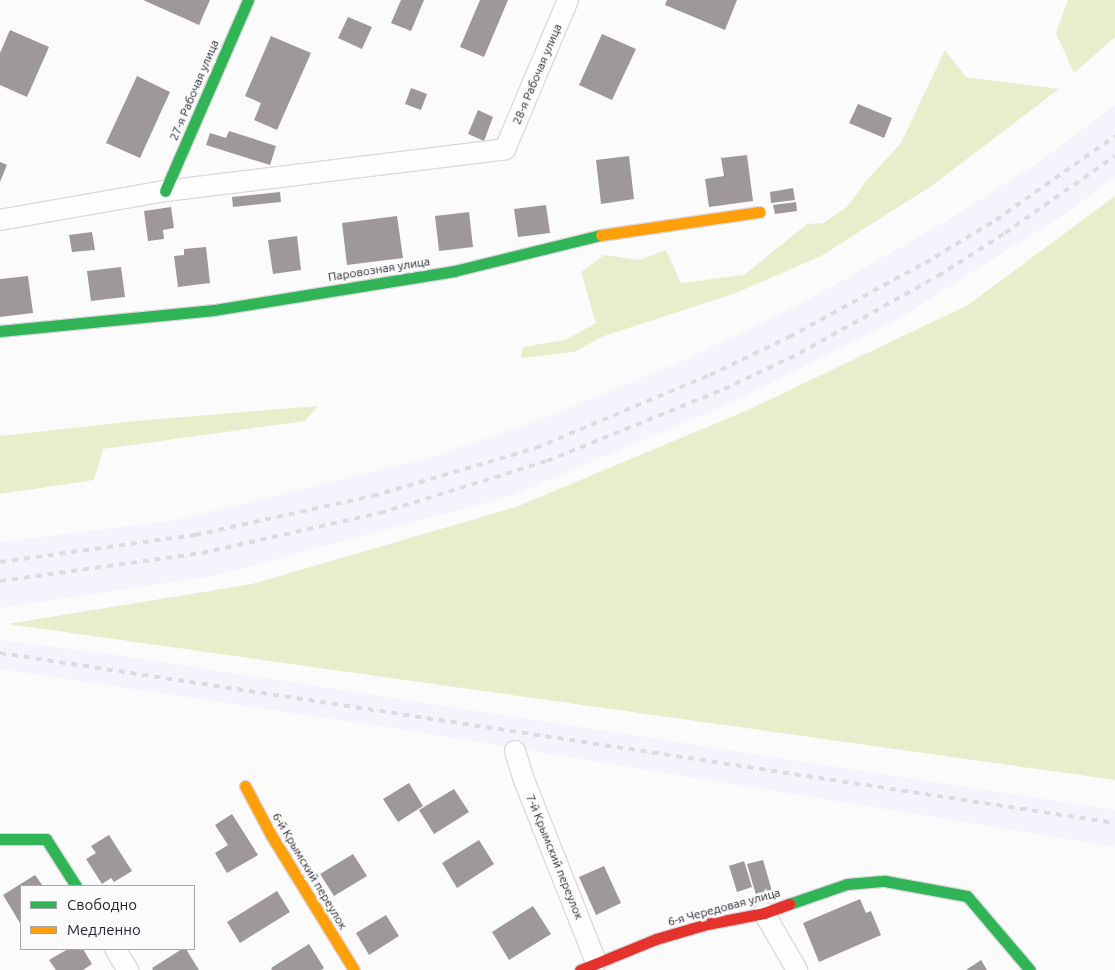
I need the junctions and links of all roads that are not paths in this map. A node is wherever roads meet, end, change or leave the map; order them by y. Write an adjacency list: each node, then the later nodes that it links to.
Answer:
1 (248, 0): 3 (street, 27-я Рабочая улица)
2 (568, 0): 3 (street, 28-я Рабочая улица)
3 (165, 191): 5 (street)
4 (759, 212): 6 (street, Паровозная улица)
5 (0, 220)
6 (0, 331)
7 (515, 751): 13 (street, 7-й Крымский переулок)
8 (245, 786): 15 (street, 6-й Крымский переулок)
9 (0, 839): 10 (street)
10 (75, 885)
11 (764, 914): 13 (street, 6-я Чередовая улица); 16 (street); 17 (street, 6-я Чередовая улица)
12 (116, 950): 14 (street)
13 (588, 966)
14 (128, 970)
15 (354, 970)
16 (797, 970)
17 (1030, 970)

